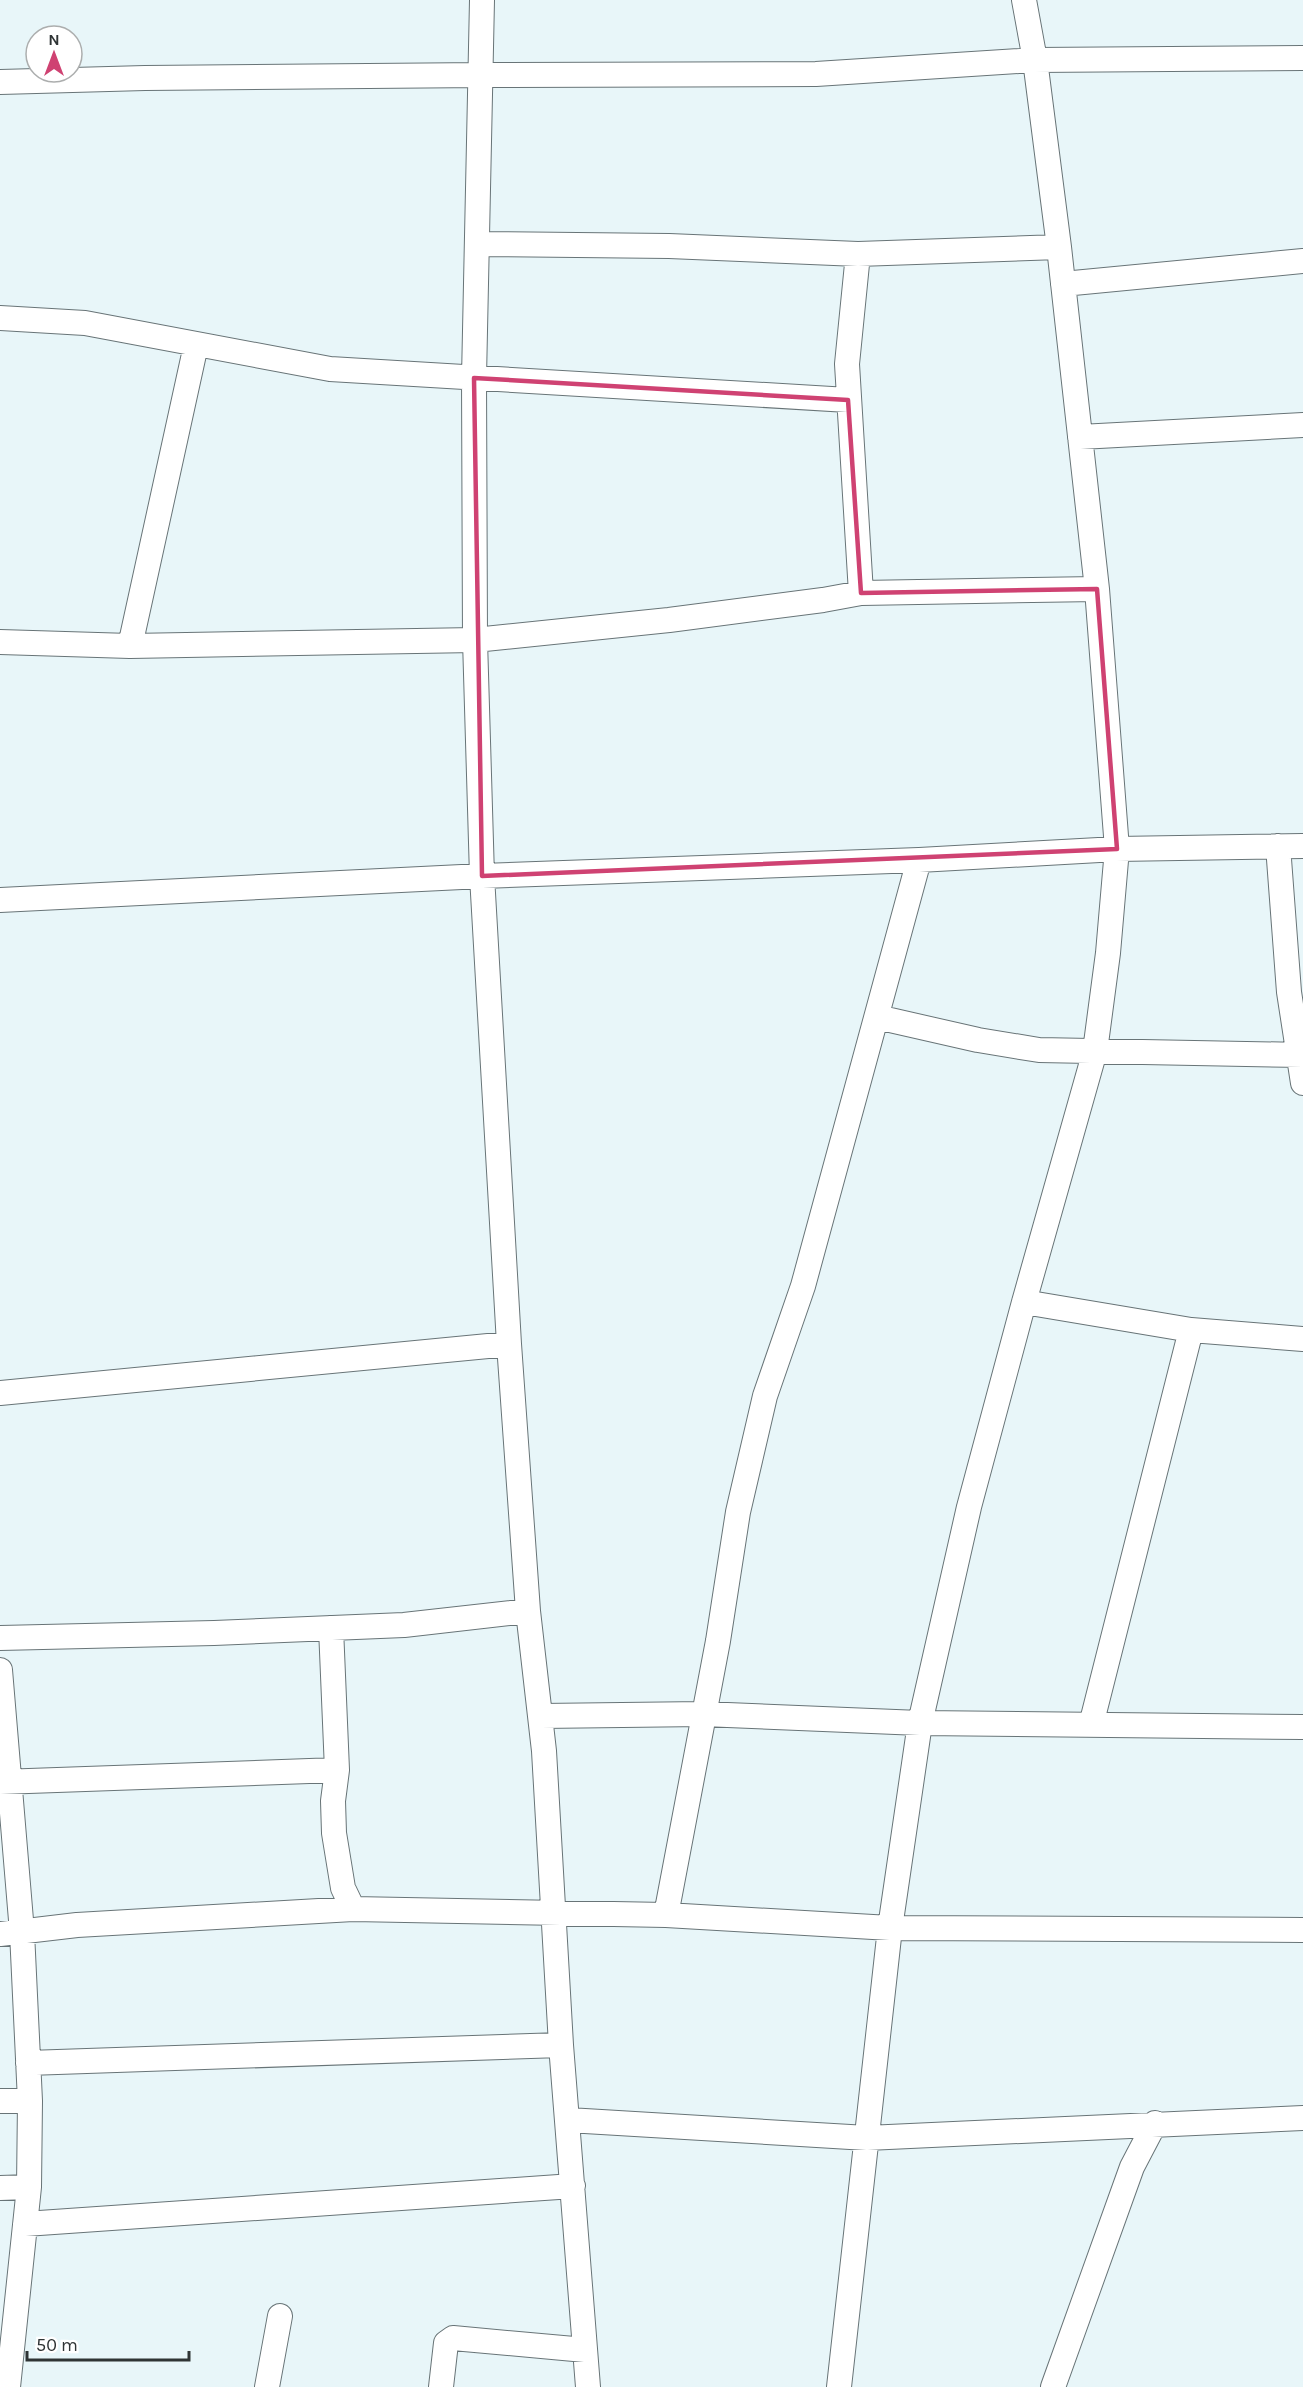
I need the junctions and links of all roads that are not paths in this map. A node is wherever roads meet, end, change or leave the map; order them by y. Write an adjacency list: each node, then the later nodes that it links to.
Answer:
1 (482, 0): 5 (street)
2 (1024, 0): 4 (street)
3 (1303, 58): 4 (street)
4 (1035, 60): 5 (street); 8 (street)
5 (482, 75): 6 (street); 7 (street)
6 (0, 82)
7 (478, 244): 9 (street); 14 (street)
8 (1059, 247): 9 (street); 11 (street)
9 (858, 254): 15 (street)
10 (1303, 261): 11 (street)
11 (1064, 284): 17 (street)
12 (0, 318): 13 (street)
13 (196, 345): 14 (street); 22 (street)
14 (474, 378): 15 (street); 20 (street)
15 (848, 400): 19 (street)
16 (1303, 425): 17 (street)
17 (1080, 437): 18 (street)
18 (1096, 589): 19 (street); 25 (street)
19 (861, 593): 20 (street)
20 (475, 640): 22 (street); 27 (street)
21 (0, 642): 22 (street)
22 (130, 646)
23 (1278, 846): 24 (street); 25 (street); 31 (street)
24 (1303, 846)
25 (1117, 849): 26 (street); 30 (street)
26 (919, 860): 27 (street); 29 (street)
27 (482, 876): 28 (street); 36 (street)
28 (0, 900)
29 (877, 1017): 30 (street); 42 (street)
30 (1095, 1051): 31 (street); 33 (street)
31 (1301, 1055): 32 (street)
32 (1303, 1083)
33 (1024, 1302): 34 (street); 44 (street)
34 (1191, 1329): 35 (street); 45 (street)
35 (1303, 1339)
36 (508, 1344): 37 (street); 38 (street)
37 (0, 1393)
38 (528, 1611): 39 (street); 43 (street)
39 (331, 1628): 40 (street); 47 (street)
40 (0, 1638)
41 (0, 1670): 48 (street)
42 (703, 1714): 43 (street); 44 (street); 51 (street)
43 (541, 1716): 50 (street)
44 (920, 1723): 45 (street); 52 (street)
45 (1091, 1725): 46 (street)
46 (1303, 1727)
47 (337, 1770): 48 (street); 49 (street)
48 (4, 1781): 54 (street)
49 (353, 1909): 50 (street); 54 (street)
50 (554, 1911): 51 (street); 55 (street)
51 (666, 1915): 52 (street)
52 (890, 1928): 53 (street); 62 (street)
53 (1303, 1930)
54 (11, 1933): 56 (street)
55 (561, 2045): 56 (street); 60 (street)
56 (28, 2063): 58 (street)
57 (0, 2101): 58 (street)
58 (30, 2101): 64 (street)
59 (1303, 2118): 61 (street)
60 (568, 2120): 62 (street); 63 (street)
61 (1155, 2124): 62 (street); 74 (street)
62 (867, 2138): 73 (street)
63 (573, 2186): 66 (street); 68 (street)
64 (29, 2187): 65 (street); 66 (street)
65 (0, 2188)
66 (25, 2224): 69 (street)
67 (280, 2316): 70 (street)
68 (585, 2350): 71 (street); 72 (street)
69 (6, 2382)
70 (267, 2387)
71 (441, 2387)
72 (588, 2387)
73 (838, 2387)
74 (1053, 2387)

